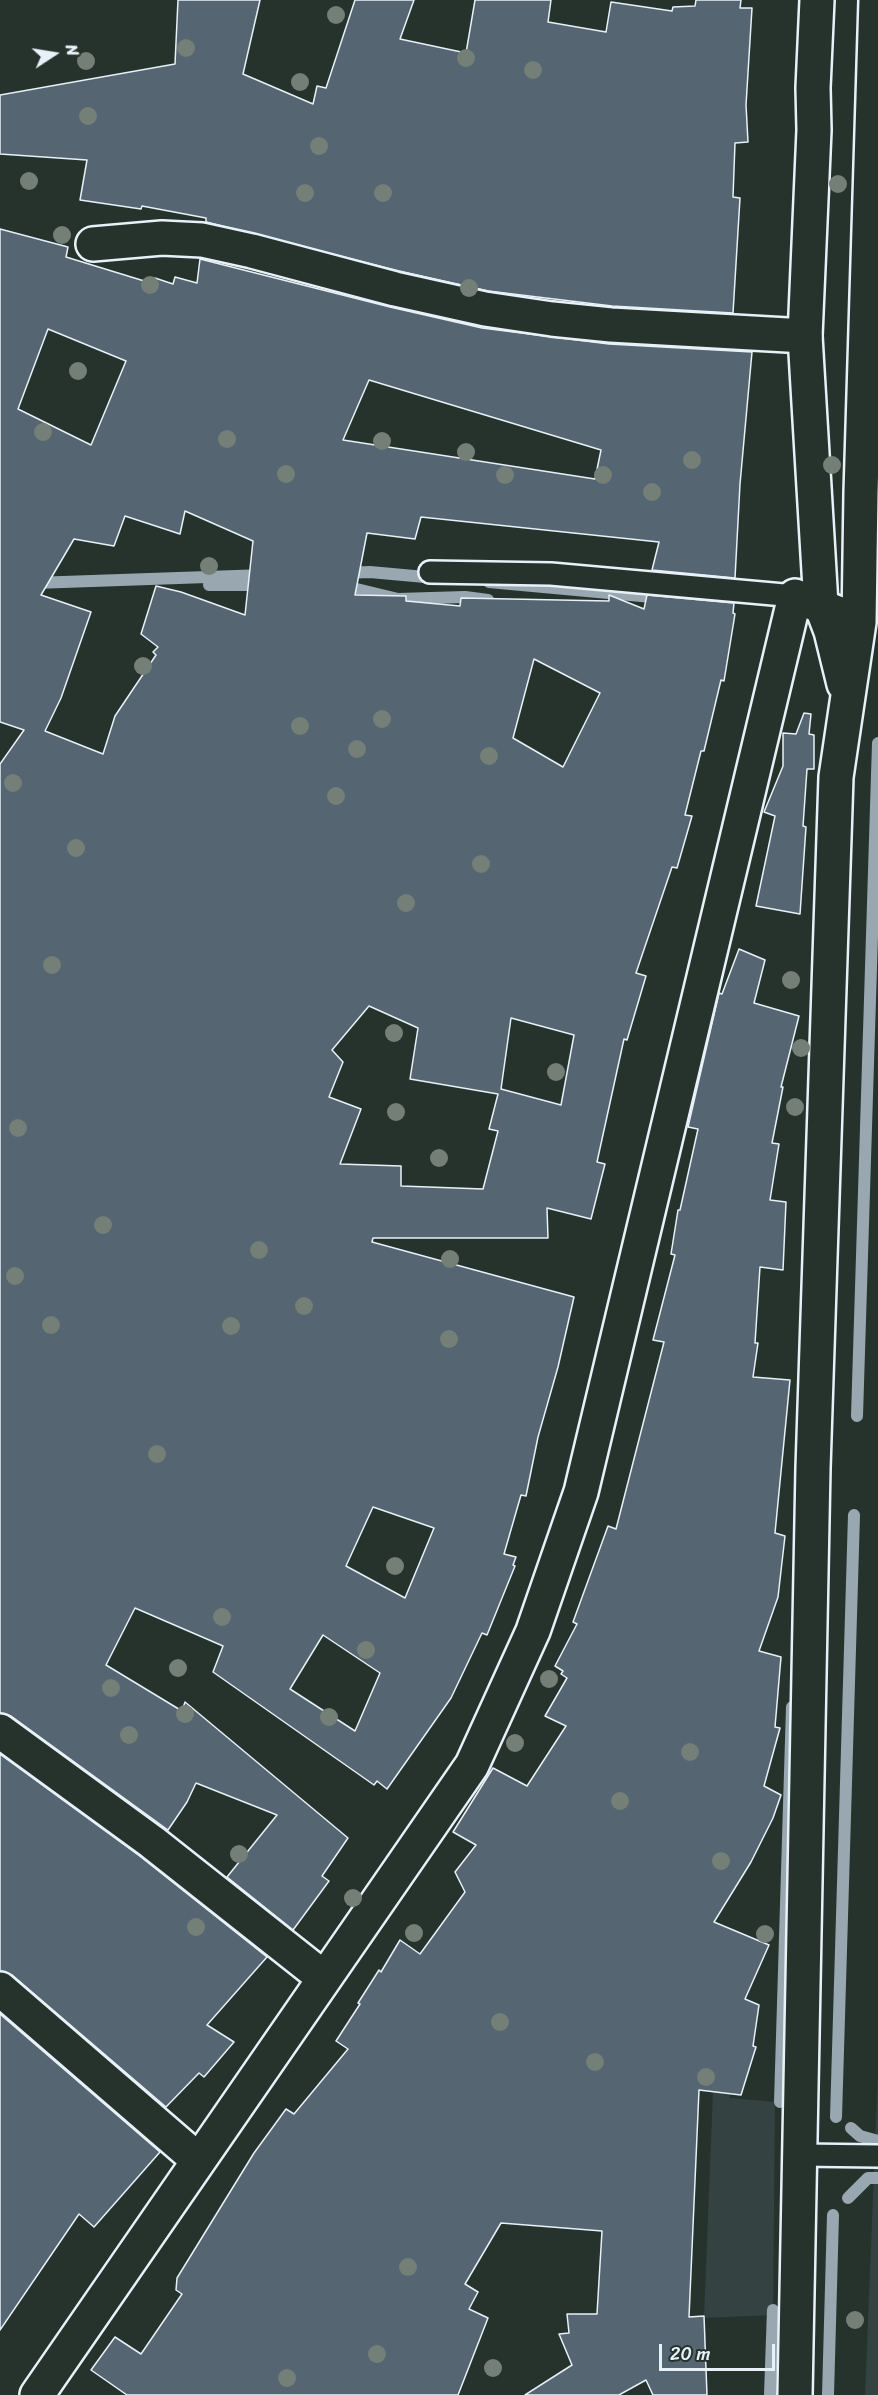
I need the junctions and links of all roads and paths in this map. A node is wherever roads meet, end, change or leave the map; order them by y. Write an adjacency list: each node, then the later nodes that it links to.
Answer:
1 (817, 0): 4 (street)
2 (876, 0): 7 (street)
3 (93, 244): 4 (street)
4 (805, 336): 6 (street)
5 (430, 572): 6 (lane)
6 (808, 601): 7 (street); 8 (street); 10 (street)
7 (868, 622): 8 (street)
8 (848, 698): 12 (street)
9 (0, 1731): 10 (street)
10 (324, 1978): 14 (street)
11 (0, 1989): 14 (street)
12 (800, 2155): 13 (lane); 16 (street)
13 (878, 2156)
14 (198, 2160): 15 (street)
15 (36, 2395)
16 (795, 2395)

